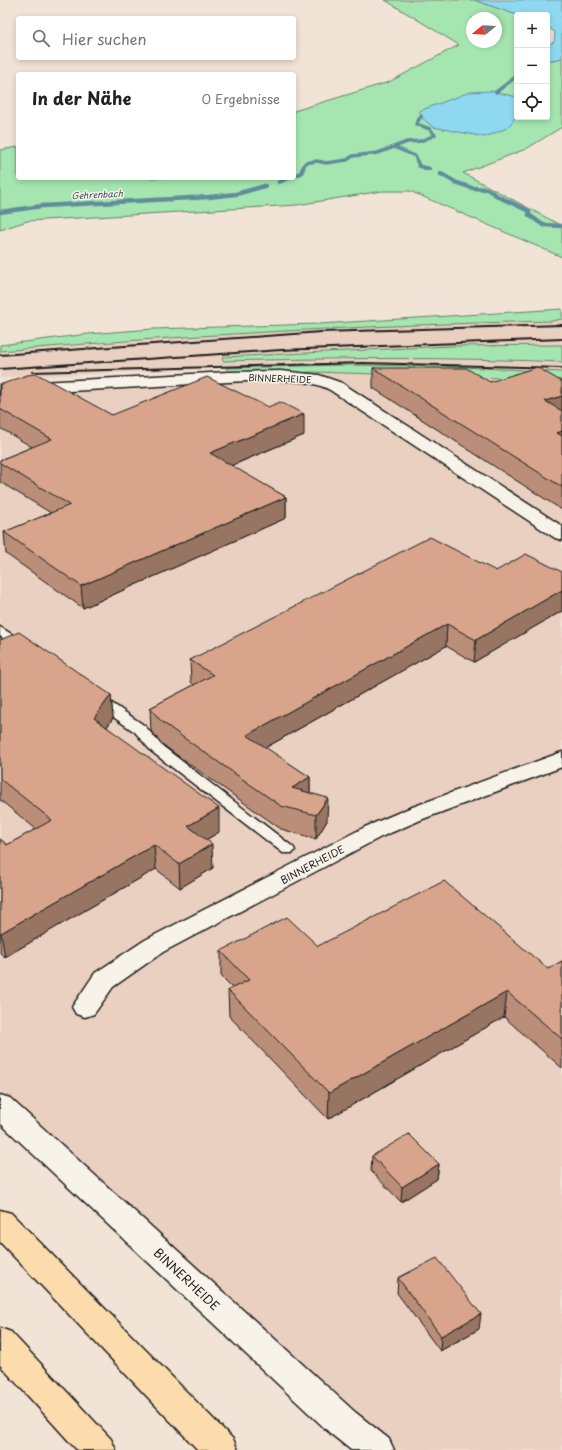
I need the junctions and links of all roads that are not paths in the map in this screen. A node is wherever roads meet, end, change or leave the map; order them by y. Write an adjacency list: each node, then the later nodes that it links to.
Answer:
1 (0, 390): 2 (street, BINNERHEIDE)
2 (562, 534)
3 (0, 631): 4 (lane)
4 (32, 653)
5 (89, 694): 7 (lane)
6 (562, 759): 8 (street, BINNERHEIDE)
7 (288, 850)
8 (85, 1007)
9 (0, 1106): 14 (street, BINNERHEIDE)
10 (0, 1222): 13 (highway)
11 (0, 1342): 12 (highway)
12 (99, 1450)
13 (221, 1450)
14 (377, 1450)

